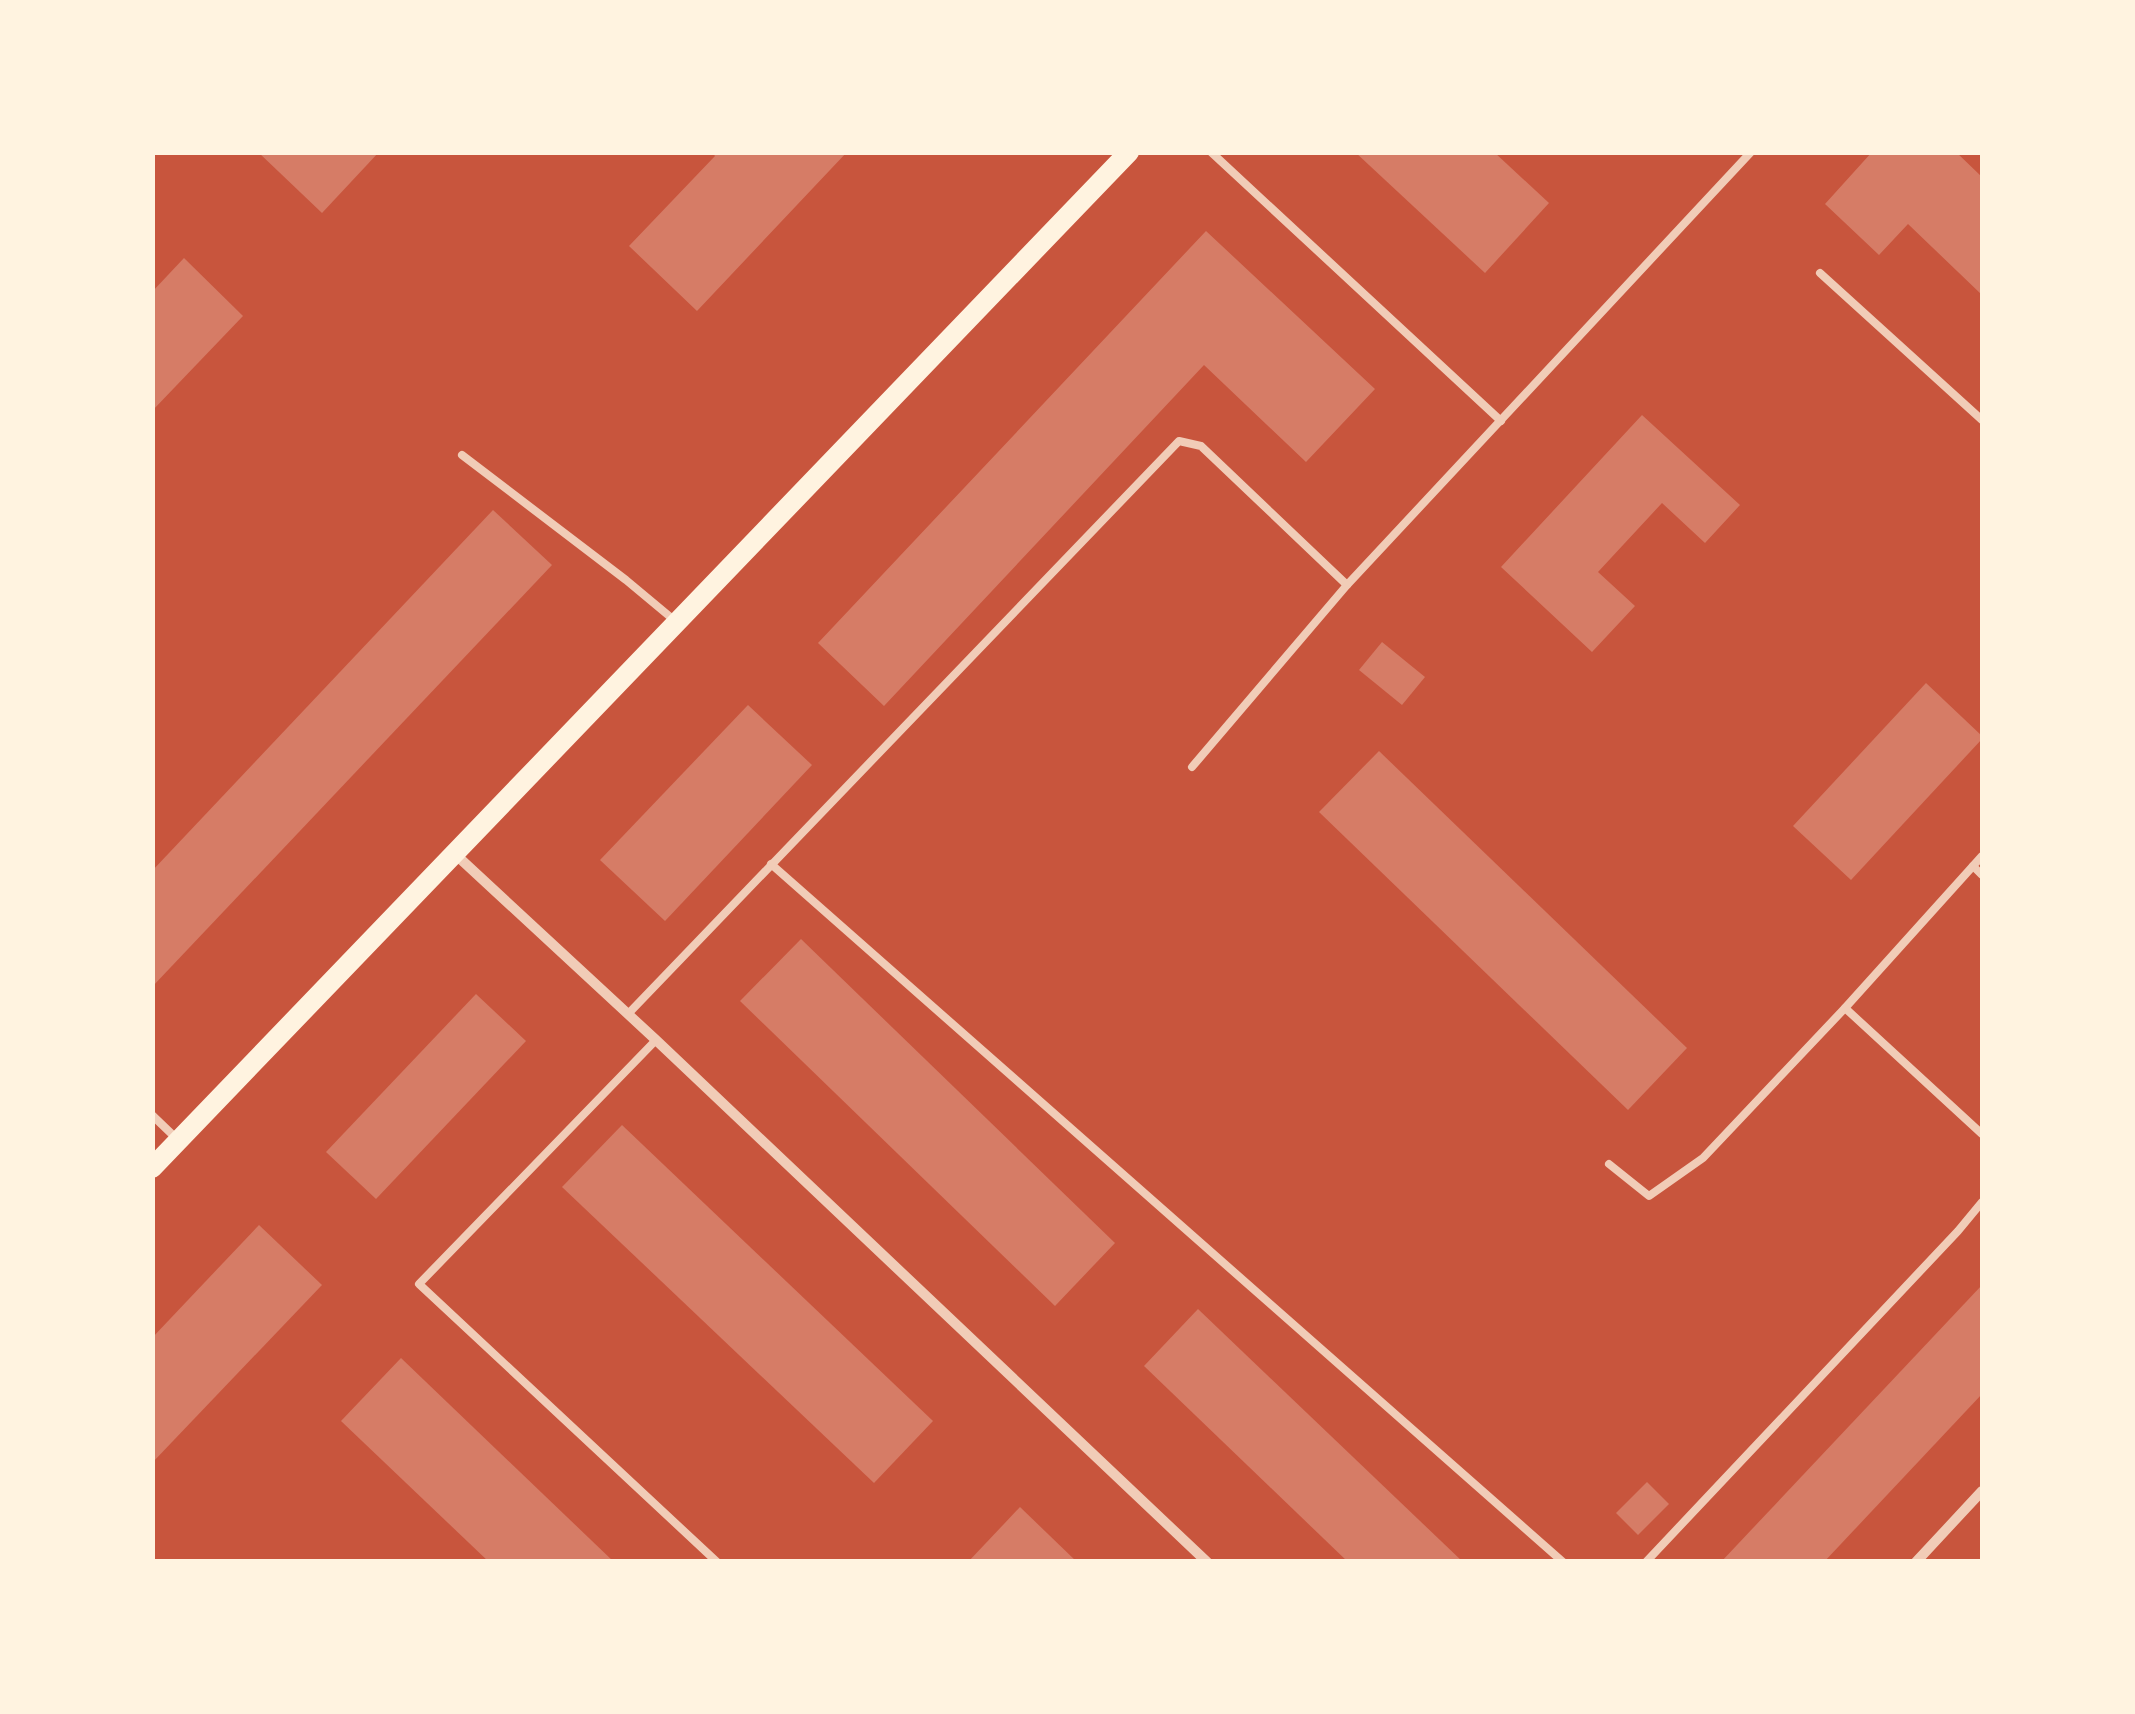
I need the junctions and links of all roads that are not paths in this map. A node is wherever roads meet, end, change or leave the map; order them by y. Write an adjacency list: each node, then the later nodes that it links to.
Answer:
1 (1128, 152): 9 (main road)
2 (1212, 152): 6 (lane)
3 (1751, 152): 6 (lane)
4 (1820, 273): 5 (lane)
5 (1982, 420)
6 (1500, 421): 8 (lane)
7 (462, 455): 9 (lane)
8 (1347, 585): 10 (lane); 13 (lane)
9 (678, 623): 11 (main road)
10 (1192, 767)
11 (453, 852): 17 (street); 21 (main road)
12 (1982, 856): 14 (lane)
13 (771, 864): 17 (lane); 28 (lane)
14 (1973, 866): 15 (lane); 16 (lane)
15 (1982, 875)
16 (1845, 1008): 20 (lane); 22 (lane)
17 (628, 1014): 18 (street)
18 (656, 1040): 26 (lane); 27 (street)
19 (152, 1116): 21 (lane)
20 (1982, 1134)
21 (178, 1140): 23 (main road)
22 (1609, 1164)
23 (152, 1168)
24 (1982, 1202): 29 (lane)
25 (1982, 1490): 30 (street)
26 (717, 1562)
27 (1207, 1562)
28 (1563, 1562)
29 (1646, 1562)
30 (1916, 1562)

